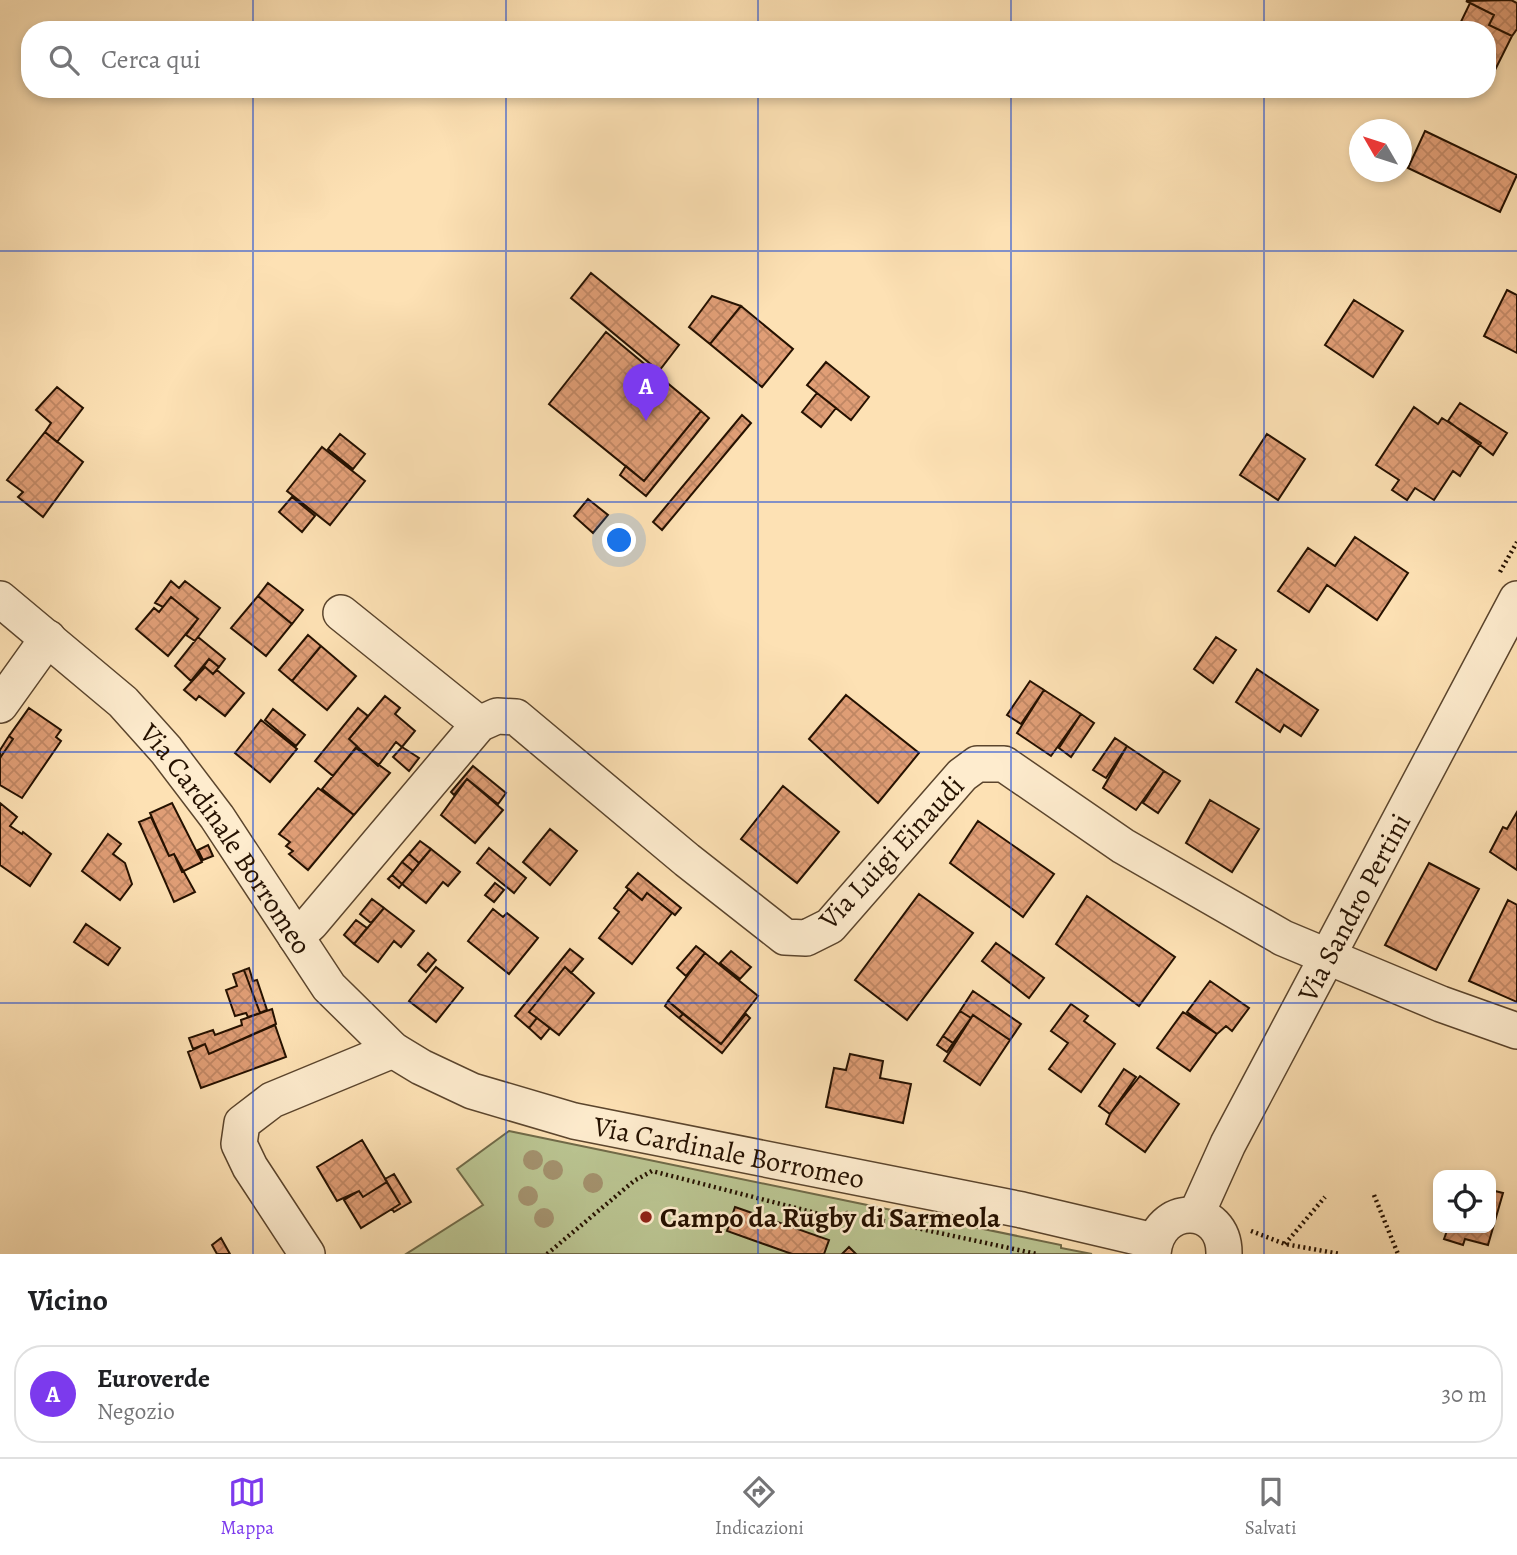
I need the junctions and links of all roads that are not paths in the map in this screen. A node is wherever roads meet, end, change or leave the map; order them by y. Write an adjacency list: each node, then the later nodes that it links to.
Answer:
1 (0, 599): 4 (street, Via Cardinale Borromeo)
2 (1517, 599): 8 (street, Via Sandro Pertini)
3 (341, 613): 6 (street)
4 (48, 638): 5 (street); 7 (street, Via Cardinale Borromeo)
5 (0, 705)
6 (479, 724): 7 (street); 8 (street, Via Luigi Einaudi)
7 (296, 937): 10 (street, Via Cardinale Borromeo)
8 (1329, 958): 9 (street, Via Luigi Einaudi); 11 (street, Via Sandro Pertini)
9 (1517, 1031)
10 (393, 1050): 12 (street, Via Cardinale Borromeo); 14 (street)
11 (1196, 1215): 12 (street, Via Cardinale Borromeo); 13 (street)
12 (1154, 1247)
13 (1231, 1248)
14 (307, 1254)

